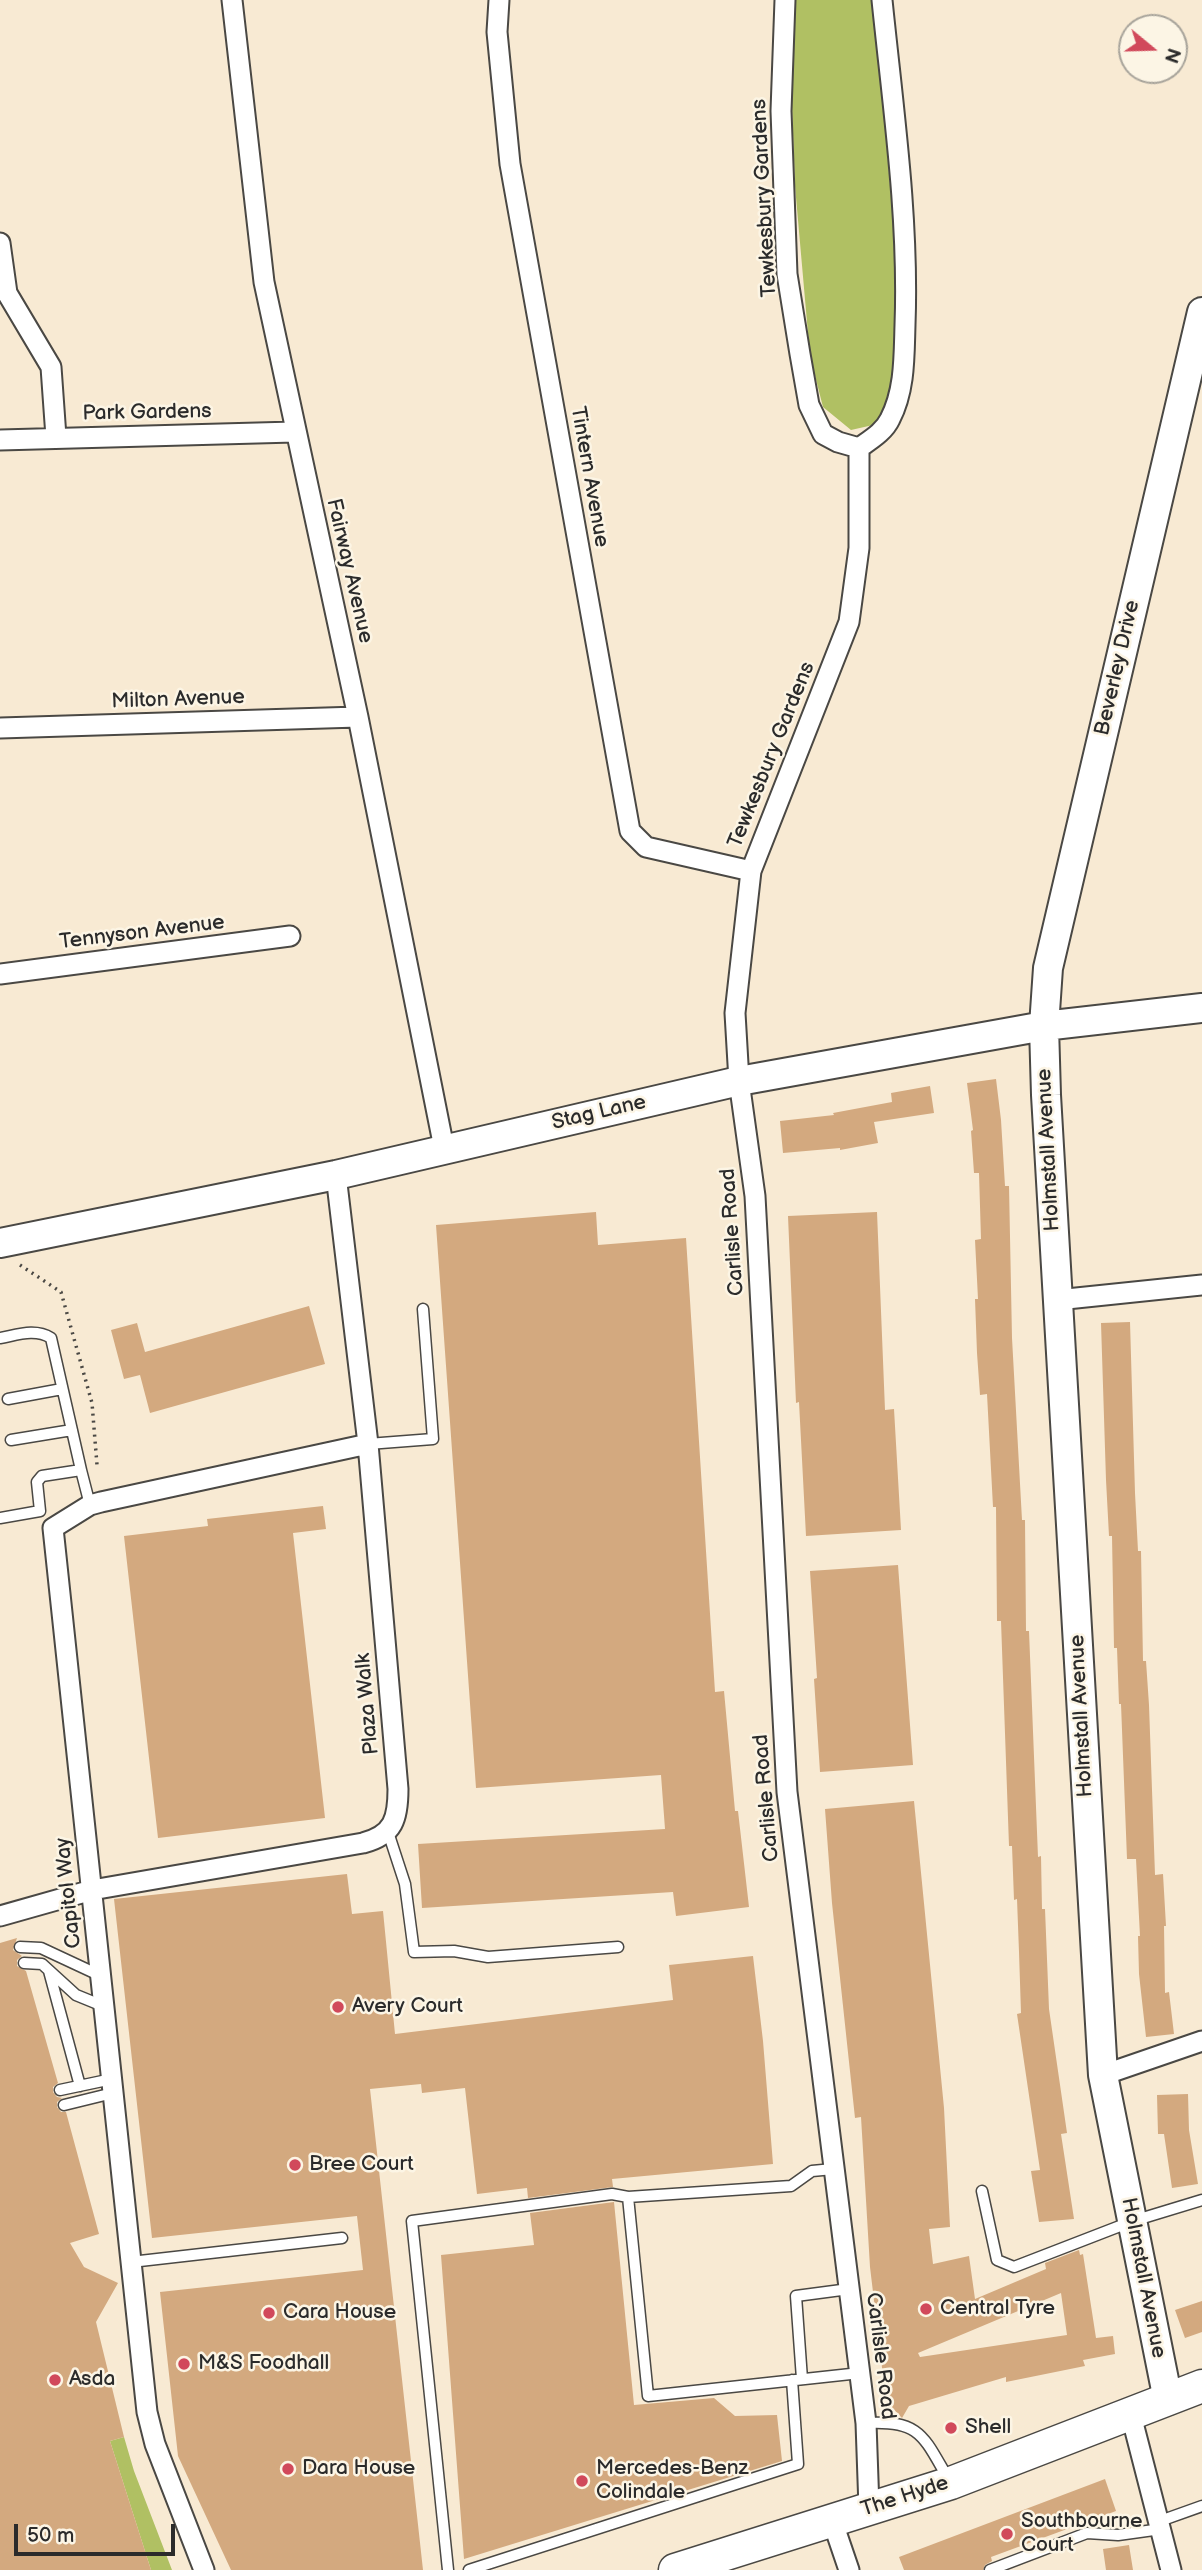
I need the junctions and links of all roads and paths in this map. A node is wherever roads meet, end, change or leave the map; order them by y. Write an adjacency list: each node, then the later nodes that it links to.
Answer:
1 (232, 0): 7 (street, Fairway Avenue)
2 (499, 0): 13 (street, Tintern Avenue)
3 (785, 0): 10 (street, Tewkesbury Gardens)
4 (882, 0): 10 (street)
5 (0, 243): 8 (street)
6 (1202, 312): 17 (street, Beverley Drive)
7 (294, 432): 8 (street, Park Gardens); 11 (street, Fairway Avenue)
8 (57, 437): 9 (street, Park Gardens)
9 (0, 440)
10 (859, 448): 13 (street, Tewkesbury Gardens)
11 (358, 717): 12 (street, Milton Avenue); 19 (street, Fairway Avenue)
12 (0, 728)
13 (751, 871): 18 (street, Tewkesbury Gardens)
14 (290, 936): 15 (street, Tennyson Avenue)
15 (0, 974)
16 (1202, 1008): 17 (street, Stag Lane)
17 (1044, 1026): 18 (street, Stag Lane); 23 (street, Holmstall Avenue)
18 (739, 1081): 19 (street, Stag Lane); 49 (street, Carlisle Road)
19 (444, 1149): 20 (street, Stag Lane)
20 (335, 1175): 21 (street, Stag Lane); 30 (street, Plaza Walk)
21 (0, 1243)
22 (1202, 1285): 23 (street)
23 (1058, 1300): 44 (street, Holmstall Avenue)
24 (423, 1308): 30 (lane)
25 (0, 1338): 26 (lane)
26 (62, 1388): 27 (lane); 28 (lane)
27 (8, 1399)
28 (72, 1430): 29 (lane); 31 (lane)
29 (11, 1440)
30 (368, 1444): 32 (street, Capitol Way); 34 (street, Plaza Walk)
31 (81, 1470): 32 (lane); 33 (lane)
32 (90, 1505): 35 (street, Capitol Way)
33 (0, 1518)
34 (388, 1832): 35 (street); 38 (lane)
35 (92, 1890): 36 (street); 41 (street, Capitol Way)
36 (0, 1916)
37 (20, 1947): 41 (lane)
38 (618, 1948)
39 (24, 1962): 40 (lane)
40 (49, 1971): 42 (lane); 45 (lane)
41 (101, 1976): 42 (street, Capitol Way)
42 (104, 2007): 46 (street, Capitol Way)
43 (1202, 2041): 44 (street)
44 (1103, 2075): 53 (street, Holmstall Avenue)
45 (80, 2086): 46 (lane); 47 (lane)
46 (112, 2086): 48 (lane); 55 (street, Capitol Way)
47 (60, 2090)
48 (64, 2105)
49 (833, 2169): 51 (lane); 56 (street, Carlisle Road)
50 (982, 2191): 53 (lane)
51 (628, 2197): 58 (lane); 69 (lane)
52 (1202, 2200): 53 (lane)
53 (1133, 2221): 60 (street, Holmstall Avenue)
54 (342, 2238): 55 (lane)
55 (131, 2262): 68 (street, Capitol Way)
56 (849, 2289): 57 (street, Carlisle Road); 58 (lane)
57 (860, 2373): 58 (lane); 62 (street, Carlisle Road)
58 (797, 2380): 70 (lane)
59 (1202, 2386): 60 (main road, The Hyde)
60 (1168, 2400): 61 (main road, The Hyde)
61 (1132, 2415): 63 (main road, The Hyde); 67 (street)
62 (866, 2423): 63 (lane); 65 (street, Carlisle Road)
63 (951, 2483): 65 (main road, The Hyde)
64 (1202, 2506): 67 (lane)
65 (869, 2508): 66 (main road, The Hyde)
66 (832, 2521): 71 (main road, The Hyde); 72 (street)
67 (1160, 2525): 73 (lane); 74 (street)
68 (204, 2570)
69 (448, 2570)
70 (469, 2570)
71 (676, 2570)
72 (849, 2570)
73 (990, 2570)
74 (1171, 2570)

